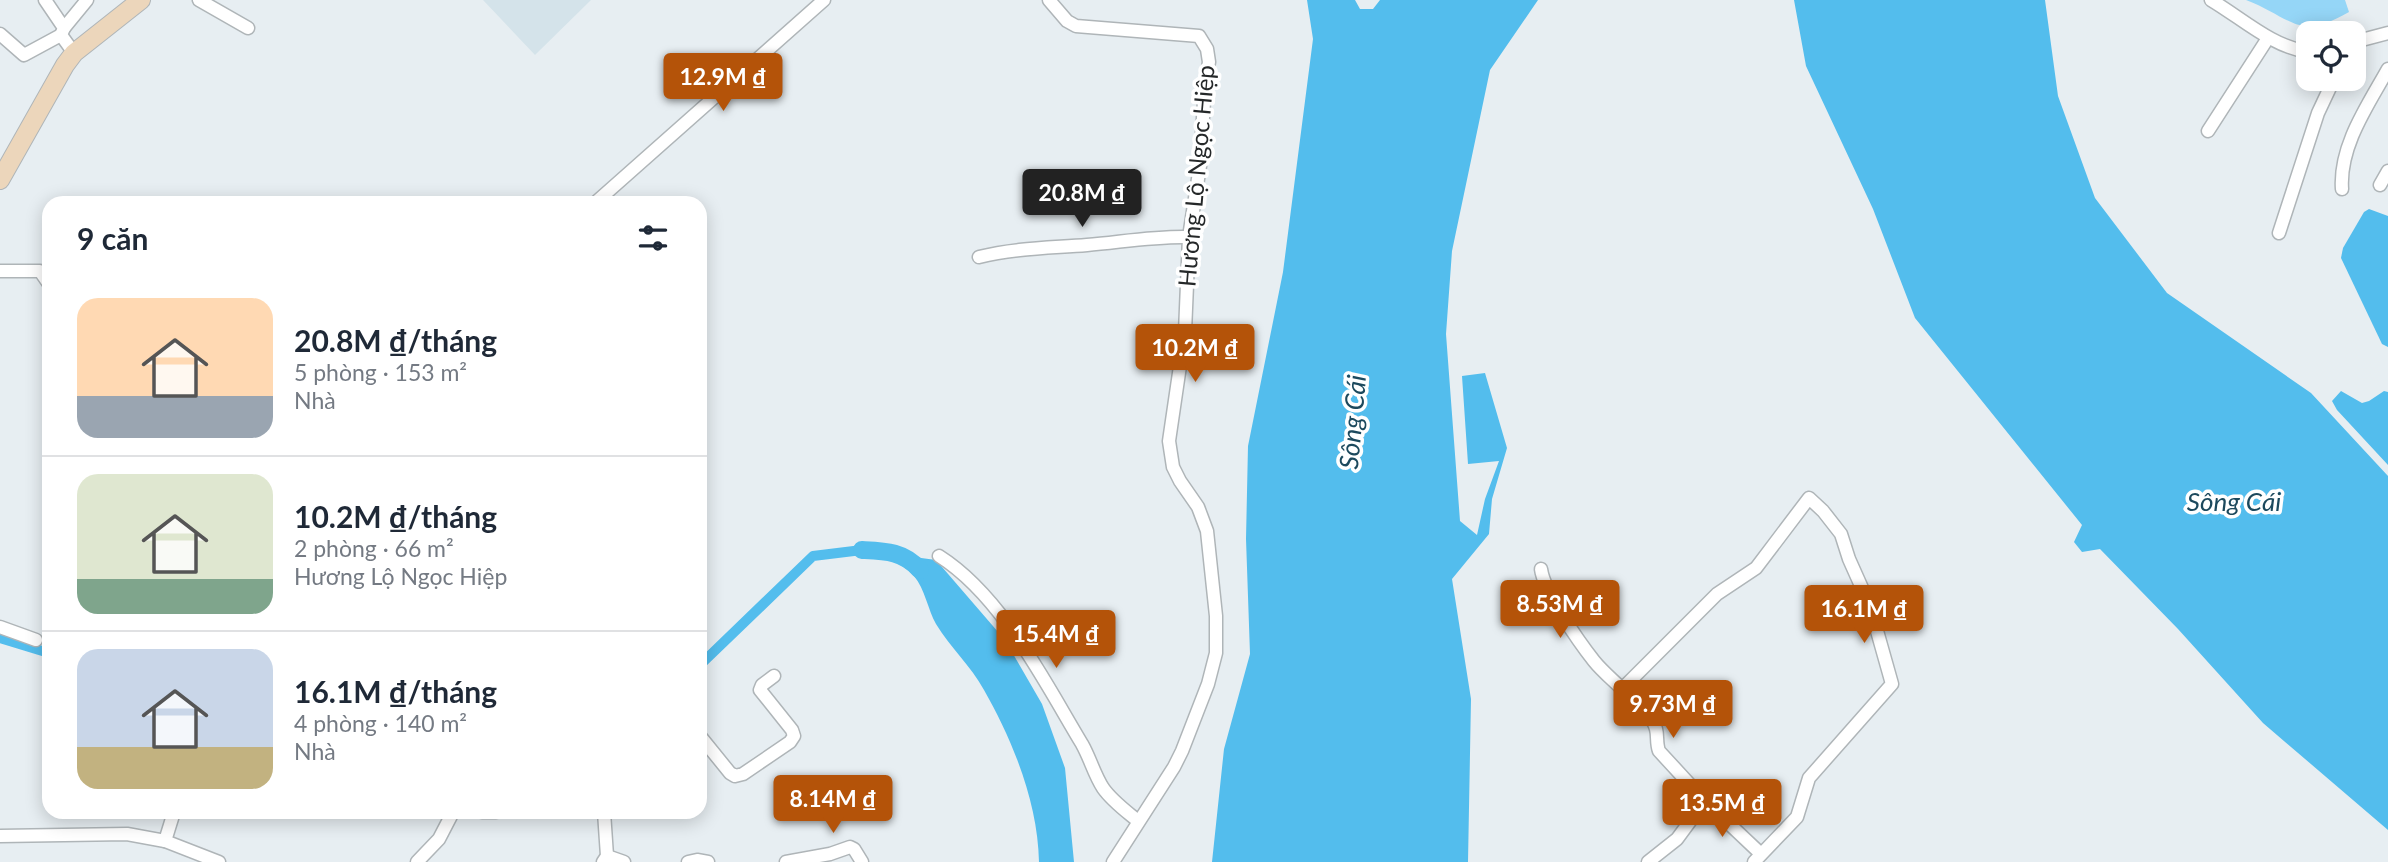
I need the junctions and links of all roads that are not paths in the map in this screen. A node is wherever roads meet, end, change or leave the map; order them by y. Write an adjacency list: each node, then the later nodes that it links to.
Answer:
1 (45, 0): 9 (street)
2 (87, 0): 9 (street)
3 (141, 0): 15 (street)
4 (199, 0): 8 (street)
5 (824, 0): 23 (street)
6 (1049, 0): 25 (street, Hương Lộ Ngọc Hiệp)
7 (2211, 0): 12 (street)
8 (248, 27)
9 (63, 32): 11 (street); 15 (street)
10 (2388, 33): 13 (street)
11 (0, 34)
12 (2268, 38): 14 (street); 18 (street)
13 (2366, 39)
14 (2296, 50)
15 (74, 53): 20 (street)
16 (2388, 69): 22 (street)
17 (2328, 91): 24 (street)
18 (2208, 131)
19 (2388, 171): 21 (street)
20 (0, 180)
21 (2380, 185)
22 (2342, 189)
23 (603, 196)
24 (2279, 233)
25 (1189, 237): 26 (street); 40 (street, Hương Lộ Ngọc Hiệp)
26 (979, 257)
27 (0, 271): 28 (street)
28 (42, 274)
29 (939, 556): 40 (street)
30 (1541, 569): 34 (street)
31 (0, 627): 32 (street)
32 (36, 640)
33 (774, 676): 35 (street)
34 (1622, 689): 36 (street); 43 (street)
35 (707, 745)
36 (1705, 801): 43 (street); 53 (street)
37 (172, 819): 42 (street)
38 (449, 819): 46 (street)
39 (604, 819): 44 (street)
40 (1138, 821): 52 (street, Hương Lộ Ngọc Hiệp)
41 (0, 836): 42 (street)
42 (165, 841): 45 (street)
43 (1758, 858)
44 (605, 859): 47 (street)
45 (219, 862)
46 (417, 862)
47 (624, 862)
48 (688, 862): 49 (street)
49 (708, 862)
50 (786, 862): 51 (street)
51 (862, 862)
52 (1113, 862)
53 (1648, 862)

